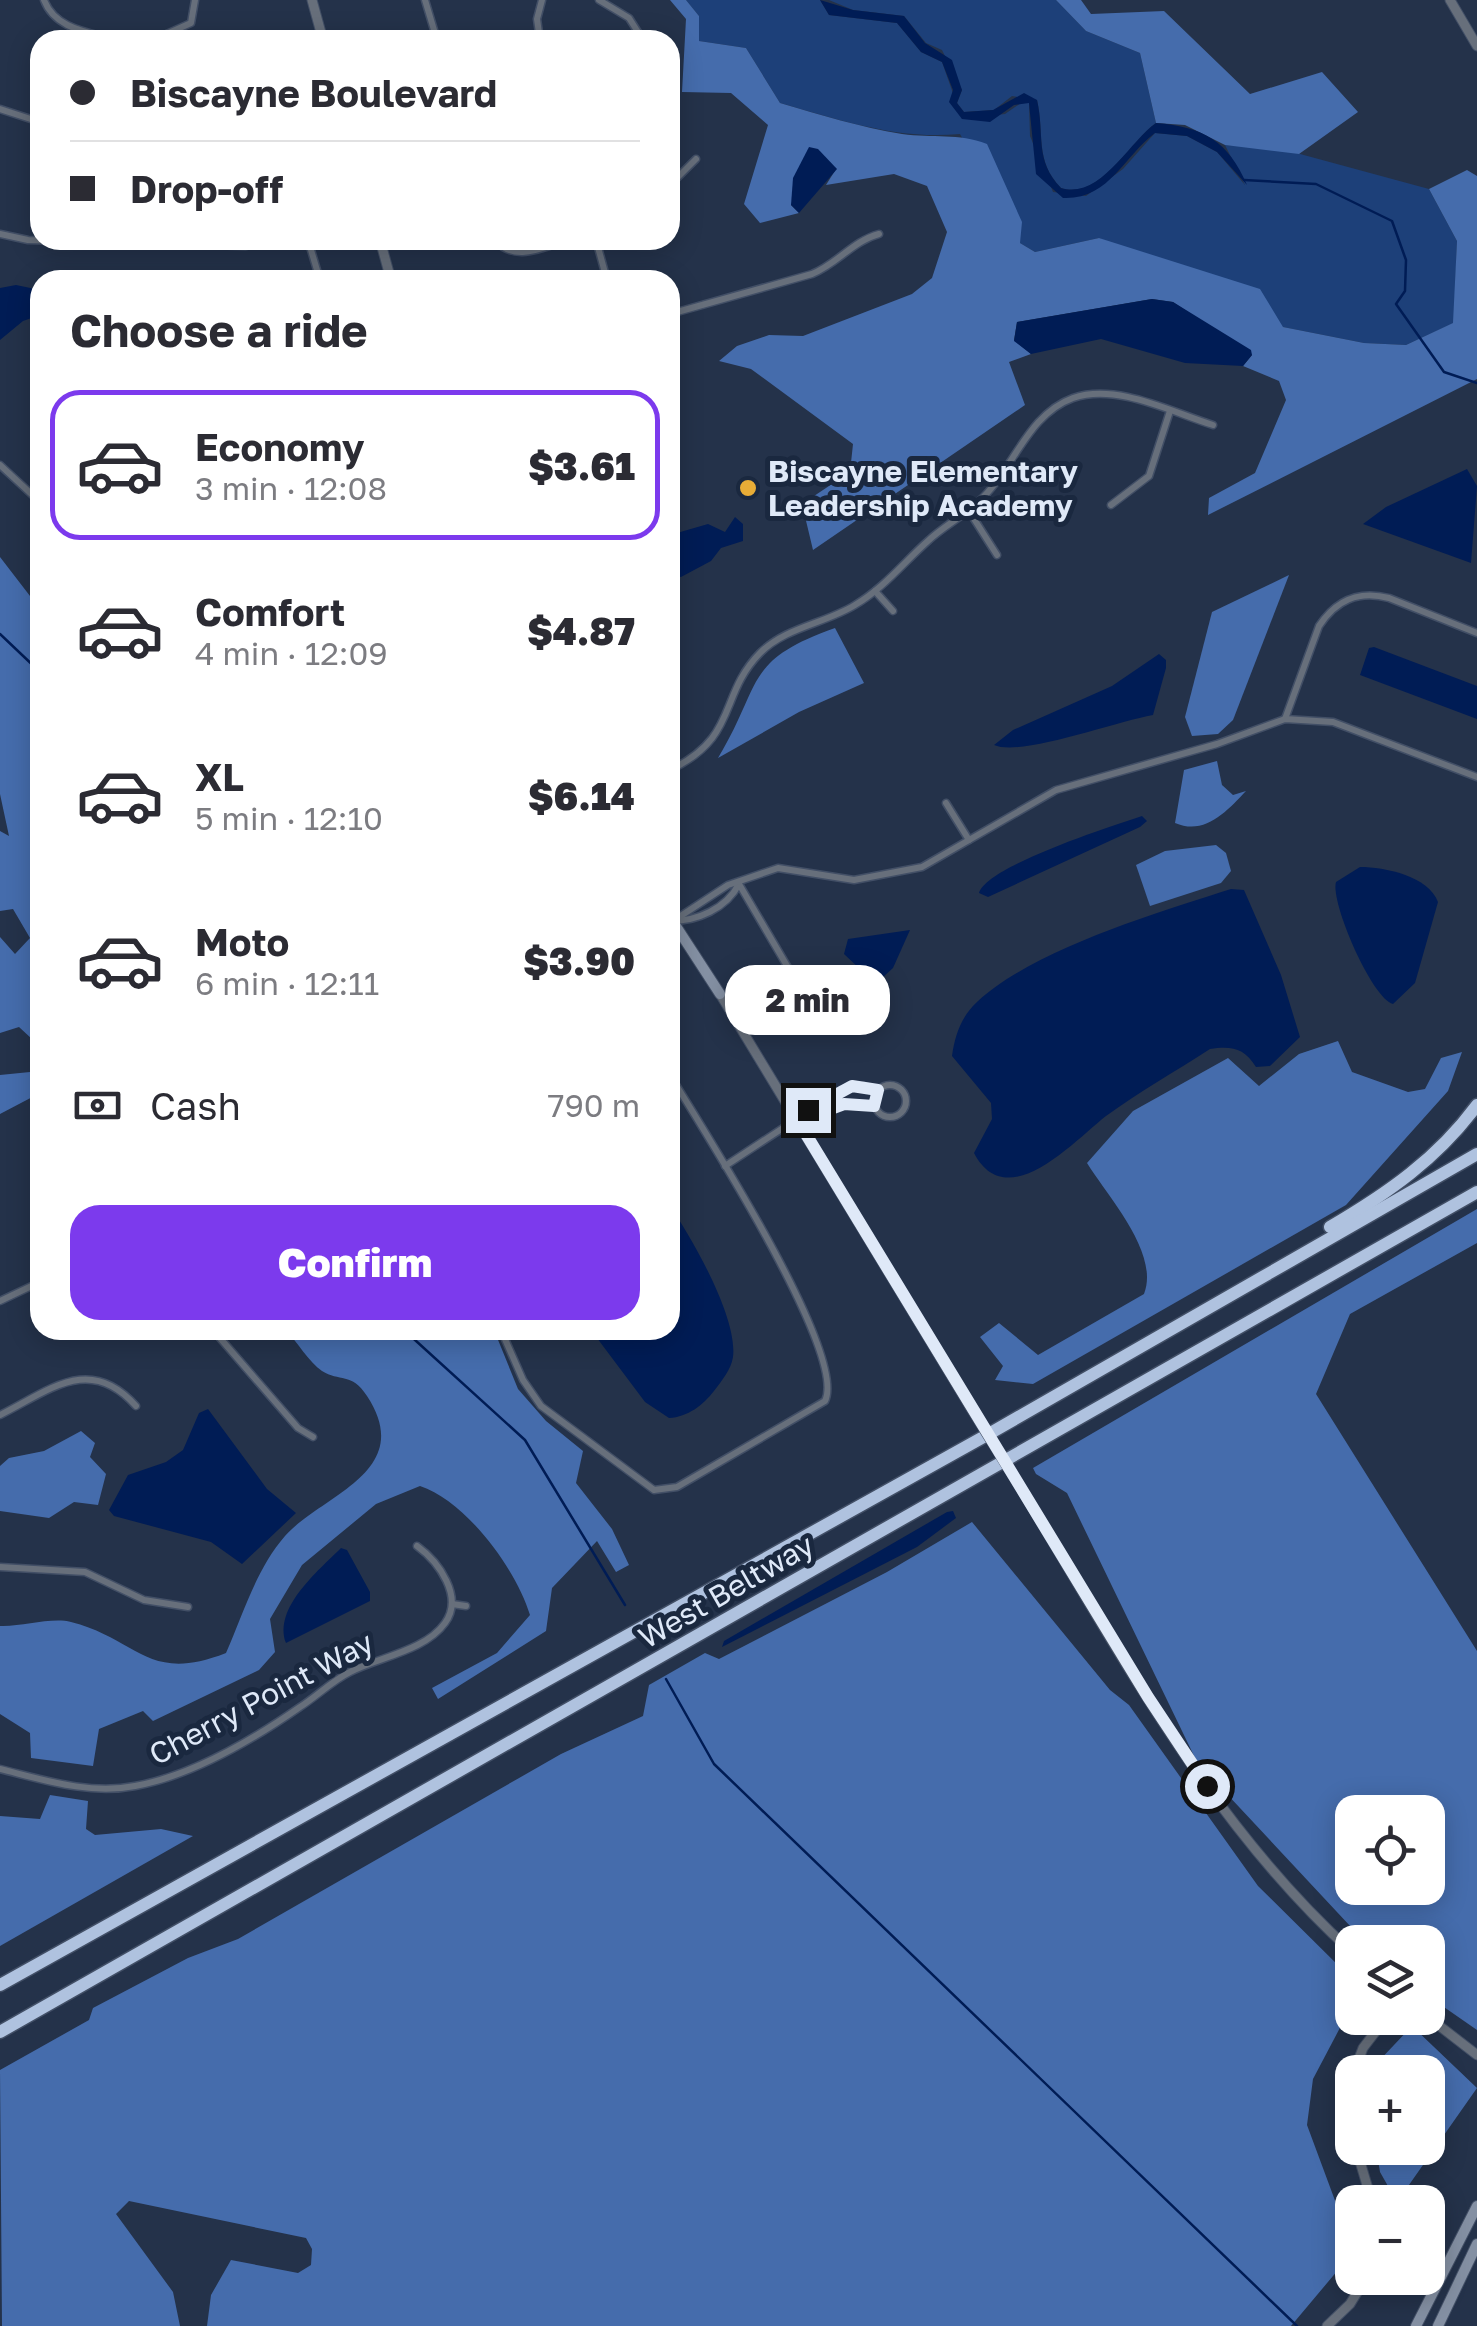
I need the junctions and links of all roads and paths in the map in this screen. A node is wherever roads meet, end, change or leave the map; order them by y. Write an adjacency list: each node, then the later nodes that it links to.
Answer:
1 (44, 0): 8 (street)
2 (196, 0): 9 (street)
3 (312, 0): 10 (street)
4 (425, 0): 11 (street)
5 (542, 0): 12 (street)
6 (599, 0): 13 (street)
7 (1450, 0): 14 (street)
8 (82, 30)
9 (175, 30)
10 (320, 30)
11 (434, 30)
12 (539, 30)
13 (636, 30)
14 (1477, 46)
15 (0, 109): 16 (street)
16 (30, 119)
17 (696, 158): 18 (street)
18 (680, 175)
19 (0, 234): 21 (street)
20 (879, 234): 24 (street)
21 (30, 240)
22 (508, 250): 23 (street)
23 (533, 250)
24 (680, 311)
25 (1170, 411): 26 (street); 29 (street); 30 (street)
26 (1213, 425)
27 (0, 465): 28 (street)
28 (30, 491)
29 (1111, 505)
30 (969, 511): 31 (street); 32 (street)
31 (997, 556)
32 (876, 591): 33 (street); 36 (street)
33 (893, 612)
34 (1477, 633): 35 (street)
35 (1284, 719): 37 (street); 39 (street)
36 (680, 762)
37 (1477, 777)
38 (946, 803): 39 (street)
39 (970, 840): 40 (street)
40 (738, 884): 41 (street); 42 (street); 45 (street)
41 (680, 914)
42 (680, 921)
43 (680, 934): 44 (main road)
44 (720, 994): 50 (street)
45 (833, 1026)
46 (878, 1090): 49 (street); 49 (street); 50 (street)
47 (680, 1092): 52 (street)
48 (1477, 1105): 55 (highway)
49 (874, 1106): 50 (street)
50 (798, 1121): 52 (street); 68 (street, bridge)
51 (1477, 1154): 55 (highway, West Beltway)
52 (725, 1166): 58 (street)
53 (1477, 1192): 71 (highway, West Beltway)
54 (30, 1287): 56 (street)
55 (1219, 1299): 69 (highway, West Beltway)
56 (0, 1301)
57 (222, 1340): 61 (street)
58 (505, 1340)
59 (136, 1406): 60 (street)
60 (0, 1416)
61 (314, 1437)
62 (417, 1546): 64 (street)
63 (0, 1567): 66 (street)
64 (452, 1604): 65 (street); 67 (street, Cherry Point Way)
65 (466, 1606)
66 (188, 1607)
67 (0, 1769)
68 (1335, 1934)
69 (0, 1985)
70 (1445, 2030): 72 (street)
71 (0, 2032)
72 (1477, 2055)
73 (1477, 2206): 77 (main road)
74 (1477, 2244): 78 (main road)
75 (1356, 2295): 76 (street)
76 (1327, 2326)
77 (1416, 2326)
78 (1438, 2326)

